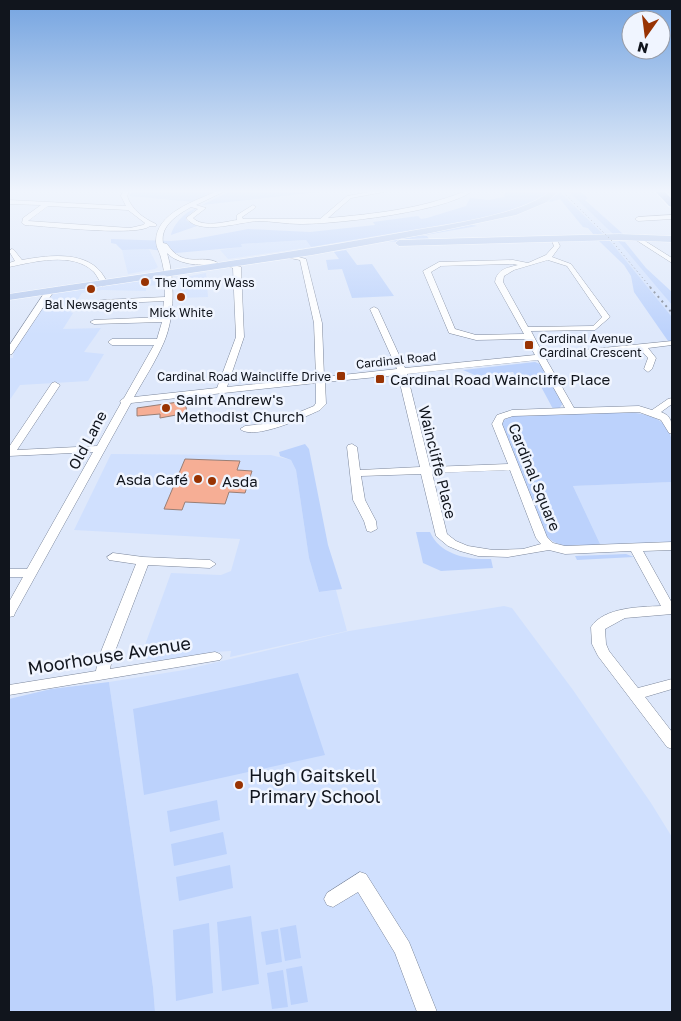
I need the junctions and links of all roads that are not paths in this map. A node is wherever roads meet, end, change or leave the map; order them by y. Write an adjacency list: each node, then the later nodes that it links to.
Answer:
1 (554, 239): 9 (street)
2 (164, 240): 7 (street, Old Lane)
3 (375, 240): 4 (main road); 8 (main road); 17 (main road)
4 (529, 240)
5 (639, 240): 11 (street)
6 (12, 251): 13 (street)
7 (166, 255): 16 (street); 17 (street); 20 (street, Old Lane)
8 (287, 256): 18 (main road); 38 (street)
9 (548, 258): 14 (street); 29 (street)
10 (657, 259): 11 (street)
11 (670, 260)
12 (489, 262): 14 (street); 19 (street); 29 (street)
13 (20, 263): 15 (street); 21 (street)
14 (525, 264): 19 (street)
15 (9, 265)
16 (198, 265): 17 (main road); 20 (main road)
17 (213, 265): 18 (main road); 20 (main road)
18 (233, 266): 40 (street)
19 (505, 271): 29 (street)
20 (168, 272): 21 (main road); 24 (street, Old Lane)
21 (104, 282): 22 (main road); 23 (main road)
22 (50, 292): 23 (main road); 34 (street)
23 (9, 295)
24 (168, 299): 25 (street); 27 (street, Old Lane)
25 (101, 302)
26 (374, 309): 37 (street, Waincliffe Place)
27 (166, 319): 28 (street); 31 (street, Old Lane)
28 (94, 322)
29 (528, 333): 35 (street)
30 (112, 342): 31 (street)
31 (160, 342): 41 (street, Old Lane)
32 (669, 343): 33 (street, Cardinal Road)
33 (643, 346): 35 (street, Cardinal Road); 36 (street)
34 (9, 352)
35 (542, 358): 37 (street, Cardinal Road); 43 (street)
36 (648, 369)
37 (402, 372): 38 (street, Cardinal Road); 51 (street, Waincliffe Place)
38 (320, 381): 40 (street, Cardinal Road); 45 (street)
39 (55, 385): 49 (street)
40 (221, 392): 41 (street, Cardinal Road)
41 (125, 401): 48 (street, Old Lane)
42 (671, 401): 44 (street)
43 (571, 412): 44 (street, Cardinal Square); 50 (street, Cardinal Square)
44 (656, 412): 46 (street)
45 (245, 429)
46 (672, 431)
47 (352, 447): 52 (street)
48 (100, 449): 49 (street); 61 (street, Old Lane)
49 (9, 453)
50 (515, 467): 51 (street); 54 (street, Cardinal Square)
51 (425, 471): 52 (street); 54 (street, Waincliffe Place)
52 (356, 473): 53 (street)
53 (371, 529)
54 (549, 546): 56 (street, Cardinal Square)
55 (672, 546): 56 (street, Cardinal Square)
56 (635, 547): 62 (street)
57 (113, 557): 58 (street)
58 (143, 561): 59 (street); 65 (street)
59 (210, 564)
60 (9, 573): 61 (street)
61 (32, 573): 63 (street, Old Lane)
62 (671, 610): 68 (street)
63 (9, 613)
64 (215, 657): 65 (street, Moorhouse Avenue)
65 (102, 676): 67 (street, Moorhouse Avenue)
66 (672, 684): 68 (street)
67 (9, 690)
68 (634, 694): 69 (street)
69 (672, 743)
70 (333, 899): 71 (street)
71 (427, 1012)

